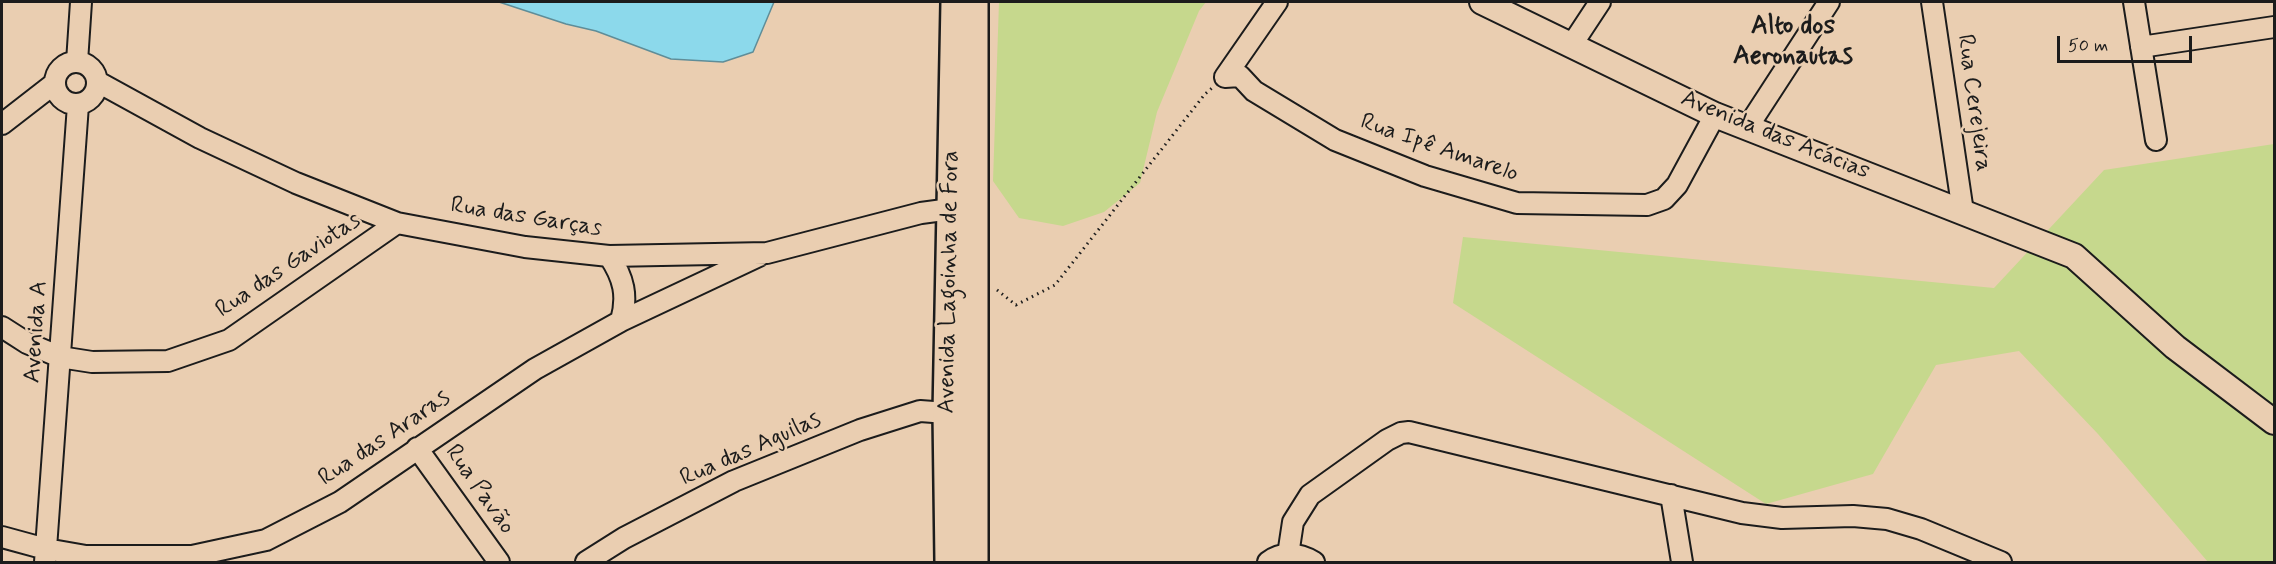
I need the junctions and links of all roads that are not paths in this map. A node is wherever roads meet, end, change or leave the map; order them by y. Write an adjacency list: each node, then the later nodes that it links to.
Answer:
1 (81, 2): 13 (street)
2 (955, 2): 21 (main road, Avenida Lagoinha de Fora)
3 (974, 2): 21 (main road, Avenida Lagoinha de Fora)
4 (1277, 2): 17 (street, Rua Ipê Amarelo)
5 (1482, 2): 11 (street, Avenida das Acácias)
6 (1600, 2): 11 (street)
7 (1829, 2): 19 (street)
8 (1932, 2): 22 (street, Rua Cerejeira)
9 (2134, 2): 12 (street)
10 (2274, 27): 12 (street)
11 (1571, 46): 17 (street, Avenida das Acácias)
12 (2141, 47): 20 (street)
13 (77, 62): 14 (street); 15 (street)
14 (98, 82): 16 (street); 23 (street, Rua das Garças)
15 (55, 83): 16 (street); 18 (street)
16 (78, 105): 28 (street, Avenida A)
17 (1715, 115): 19 (street, Avenida das Acácias)
18 (2, 124)
19 (1747, 128): 22 (street, Avenida das Acácias)
20 (2156, 140)
21 (962, 210): 24 (street, Rua das Garças); 29 (main road, Avenida Lagoinha de Fora); 39 (main road, Avenida Lagoinha de Fora)
22 (1963, 212): 30 (street, Avenida das Acácias)
23 (397, 223): 25 (street, Rua das Garças); 28 (street, Rua das Gaviotas)
24 (767, 253): 25 (street, Rua das Garças); 26 (street, Rua das Araras)
25 (609, 256): 26 (street)
26 (621, 321): 31 (street, Rua das Araras)
27 (2, 327): 28 (street, Rua das Gaviotas)
28 (60, 357): 35 (street, Avenida A)
29 (947, 413): 37 (street, Rua das Aguilas); 38 (main road, Avenida Lagoinha de Fora)
30 (2274, 422)
31 (417, 448): 35 (street, Rua das Araras); 36 (street, Rua Pavão)
32 (1671, 495): 34 (street); 42 (street); 43 (street)
33 (2, 537): 35 (street, Rua das Araras)
34 (1288, 555): 40 (street); 41 (street)
35 (46, 556)
36 (499, 562)
37 (586, 562)
38 (949, 562)
39 (974, 562)
40 (1268, 562)
41 (1314, 562)
42 (1682, 562)
43 (2001, 562)

